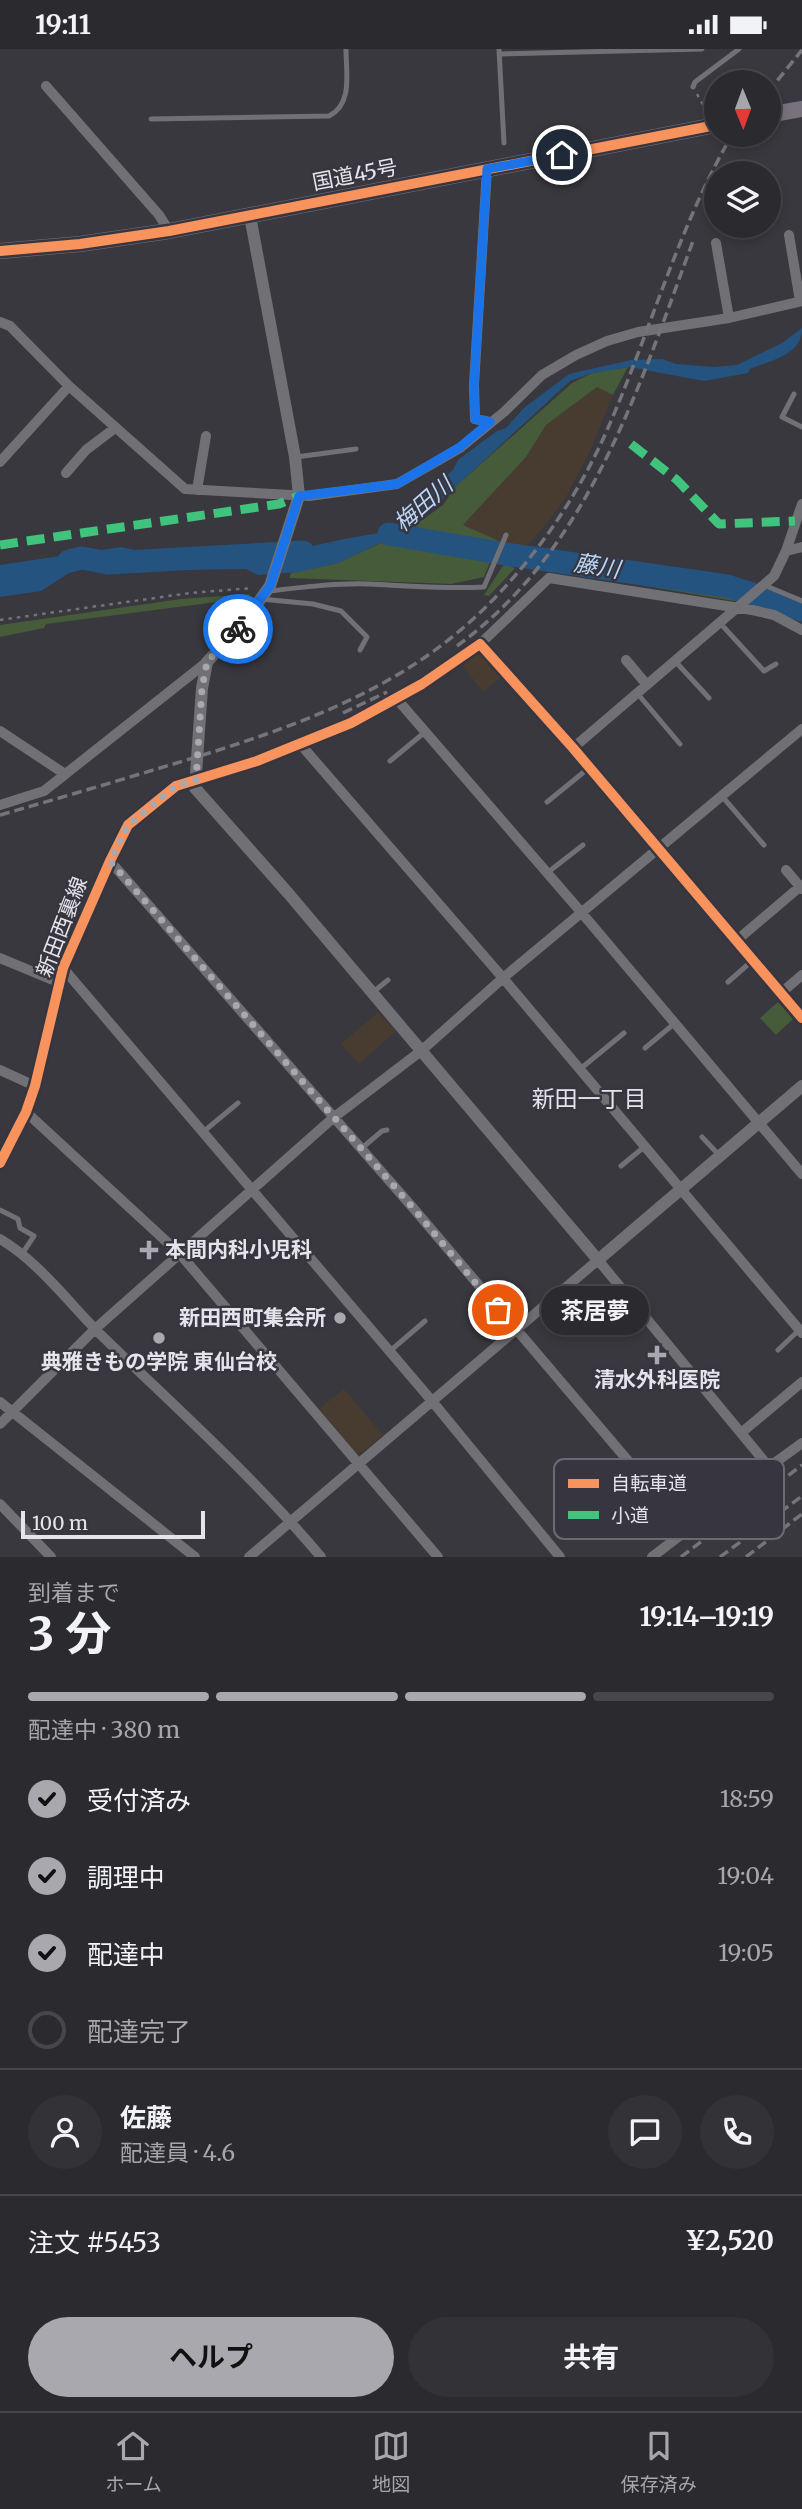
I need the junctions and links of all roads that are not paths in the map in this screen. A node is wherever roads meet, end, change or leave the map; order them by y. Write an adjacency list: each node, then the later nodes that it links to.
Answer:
1 (346, 49): 9 (lane)
2 (702, 49): 4 (lane)
3 (739, 49): 6 (lane)
4 (499, 51): 11 (lane)
5 (47, 86): 14 (street)
6 (693, 87)
7 (802, 109): 8 (highway)
8 (781, 113)
9 (151, 119)
10 (704, 127): 12 (highway, 国道45号)
11 (504, 143)
12 (487, 169): 13 (highway, 国道45号); 23 (street)
13 (250, 216): 14 (highway, 国道45号); 28 (street)
14 (169, 231): 17 (highway, 国道45号)
15 (789, 235): 18 (street)
16 (716, 243): 19 (street)
17 (0, 251)
18 (801, 301): 19 (street)
19 (729, 318): 23 (street)
20 (0, 322): 21 (street)
21 (69, 386): 25 (street); 29 (street)
22 (794, 394): 24 (lane)
23 (490, 422): 32 (street)
24 (802, 427)
25 (115, 428): 30 (street); 31 (street)
26 (206, 436): 31 (street)
27 (356, 449): 28 (lane)
28 (295, 457): 32 (street)
29 (0, 462)
30 (66, 473)
31 (197, 490): 32 (street)
32 (298, 498): 38 (street)
33 (802, 504): 36 (street)
34 (506, 535): 38 (lane)
35 (802, 547): 36 (street)
36 (786, 551): 37 (street)
37 (762, 587): 39 (lane); 40 (street)
38 (268, 590): 44 (lane); 47 (street)
39 (802, 601)
40 (740, 606): 41 (street); 42 (street); 43 (street, 新田西裏線)
41 (720, 623): 46 (street); 48 (lane)
42 (802, 630)
43 (480, 643): 51 (street, 新田西裏線); 58 (street)
44 (360, 650)
45 (626, 660): 49 (street)
46 (675, 661): 49 (street); 52 (lane)
47 (207, 662): 61 (street); 62 (street)
48 (776, 664)
49 (647, 685): 50 (street)
50 (637, 693): 56 (lane); 58 (street)
51 (396, 698): 55 (street); 57 (street, 新田西裏線)
52 (709, 698)
53 (802, 729): 63 (street)
54 (0, 731): 61 (street)
55 (425, 732): 59 (lane); 71 (street)
56 (680, 744)
57 (302, 745): 62 (street, 新田西裏線); 79 (street)
58 (573, 748): 60 (street)
59 (390, 761)
60 (590, 767): 64 (lane); 68 (street)
61 (65, 774): 65 (street)
62 (196, 780): 69 (street, 新田西裏線); 83 (street)
63 (720, 795): 67 (lane); 68 (street)
64 (547, 802)
65 (0, 805)
66 (583, 845): 71 (lane)
67 (764, 845)
68 (658, 848): 73 (street); 74 (street)
69 (110, 861): 77 (street, 新田西裏線); 96 (street)
70 (786, 870): 72 (street)
71 (547, 873): 73 (street)
72 (801, 887): 74 (street)
73 (581, 912): 79 (street); 86 (street)
74 (736, 941): 76 (street)
75 (0, 958): 82 (street)
76 (753, 960): 81 (lane); 84 (street)
77 (63, 968): 82 (street, 新田西裏線); 99 (street)
78 (802, 975): 84 (street)
79 (503, 978): 89 (street); 91 (street)
80 (388, 980): 83 (lane)
81 (728, 982)
82 (60, 983): 92 (street, 新田西裏線)
83 (372, 993): 89 (street)
84 (781, 993): 85 (street)
85 (802, 1018)
86 (675, 1023): 88 (lane); 97 (street)
87 (624, 1033): 91 (lane)
88 (645, 1048)
89 (421, 1051): 96 (street); 113 (street)
90 (0, 1070): 92 (street)
91 (579, 1070): 101 (street)
92 (35, 1086): 95 (street, 新田西裏線)
93 (802, 1086): 97 (street)
94 (238, 1103): 99 (lane)
95 (26, 1112): 104 (street, 新田西裏線); 112 (street)
96 (333, 1118): 102 (street); 108 (street)
97 (760, 1123): 103 (street); 106 (street)
98 (387, 1131): 102 (lane)
99 (202, 1133): 108 (street)
100 (702, 1137): 103 (lane)
101 (644, 1147): 105 (lane); 107 (street)
102 (360, 1149): 116 (street)
103 (720, 1156): 107 (street)
104 (0, 1163)
105 (621, 1166)
106 (802, 1174)
107 (680, 1190): 113 (street); 117 (street)
108 (251, 1191): 112 (street); 119 (street)
109 (0, 1210): 111 (lane)
110 (0, 1239): 111 (street)
111 (22, 1254): 115 (street)
112 (180, 1254): 115 (street); 130 (street)
113 (598, 1260): 116 (street); 125 (street)
114 (425, 1321): 119 (lane)
115 (95, 1329): 123 (street); 132 (street)
116 (515, 1331): 121 (street); 127 (street)
117 (801, 1332): 118 (lane)
118 (778, 1350)
119 (389, 1352): 121 (street)
120 (802, 1383): 125 (street)
121 (432, 1401): 130 (street); 139 (street)
122 (0, 1402): 123 (street)
123 (13, 1411): 124 (street); 135 (street)
124 (0, 1424)
125 (741, 1433): 128 (street)
126 (802, 1443): 129 (street)
127 (626, 1459)
128 (762, 1459)
129 (780, 1459)
130 (359, 1463): 132 (street); 138 (street)
131 (0, 1504): 134 (street)
132 (291, 1521): 136 (street); 137 (street)
133 (674, 1539): 140 (street)
134 (51, 1557)
135 (195, 1557)
136 (249, 1557)
137 (321, 1557)
138 (438, 1557)
139 (560, 1557)
140 (652, 1557)

